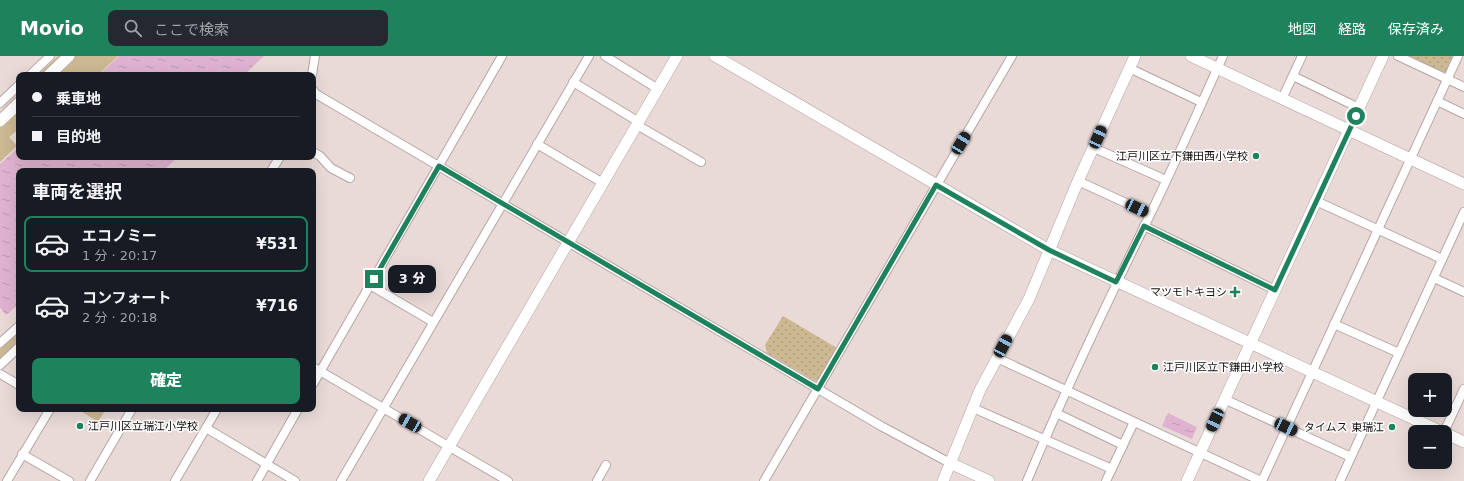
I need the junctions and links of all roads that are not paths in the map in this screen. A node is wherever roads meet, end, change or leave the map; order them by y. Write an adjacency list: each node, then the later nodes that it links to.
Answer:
1 (50, 56): 19 (street)
2 (69, 56): 20 (street)
3 (315, 56): 21 (street)
4 (502, 56): 44 (street)
5 (589, 56): 24 (street)
6 (605, 56): 27 (street)
7 (677, 56): 27 (street)
8 (715, 56): 50 (street)
9 (1012, 56): 50 (street)
10 (1135, 56): 17 (street)
11 (1191, 56): 18 (street)
12 (1223, 56): 18 (street)
13 (1302, 56): 22 (street)
14 (1383, 56): 34 (street)
15 (1398, 56): 23 (street)
16 (1458, 56): 23 (street)
17 (1129, 68): 31 (street); 40 (street)
18 (1217, 68): 29 (street); 31 (street)
19 (33, 72)
20 (52, 72)
21 (312, 72)
22 (1293, 76): 29 (street); 34 (street)
23 (1448, 79): 25 (street); 30 (street)
24 (573, 82): 37 (street); 39 (street)
25 (1464, 87)
26 (16, 88): 32 (street)
27 (658, 88): 37 (street)
28 (316, 95): 44 (street)
29 (1282, 99): 38 (street)
30 (1437, 101): 35 (street); 42 (street)
31 (1201, 102): 46 (street)
32 (0, 103)
33 (16, 106): 36 (street)
34 (1359, 108): 38 (street)
35 (1464, 114)
36 (0, 121)
37 (638, 123): 43 (street); 48 (street)
38 (1349, 130): 42 (street); 51 (street)
39 (537, 144): 48 (street); 52 (street)
40 (1094, 148): 46 (street); 47 (street)
41 (316, 154): 45 (street)
42 (1410, 159): 49 (street); 56 (street)
43 (701, 162)
44 (439, 166): 52 (street); 62 (street)
45 (350, 178)
46 (1166, 180): 54 (street)
47 (1078, 181): 54 (street); 58 (street)
48 (603, 183): 57 (street)
49 (1464, 184)
50 (936, 185): 58 (street); 78 (street)
51 (1316, 201): 56 (street); 63 (street)
52 (502, 203): 57 (street); 65 (street)
53 (1464, 212): 59 (street)
54 (1150, 214): 55 (street)
55 (1144, 226): 61 (street); 63 (street)
56 (1378, 230): 59 (street); 66 (street)
57 (569, 242): 78 (street); 99 (street)
58 (1049, 250): 61 (street); 72 (street)
59 (1442, 259): 60 (street)
60 (1434, 278): 64 (street); 71 (street)
61 (1116, 282): 69 (street); 80 (street)
62 (370, 285): 65 (street); 74 (street)
63 (1275, 290): 69 (street)
64 (1464, 292)
65 (433, 322): 83 (street)
66 (1334, 324): 71 (street); 75 (street)
67 (16, 329): 68 (street)
68 (0, 343)
69 (1250, 344): 75 (street); 81 (street)
70 (16, 350): 73 (street)
71 (1399, 353): 82 (street)
72 (996, 358): 80 (street); 84 (street)
73 (0, 365)
74 (317, 369): 83 (street)
75 (1311, 373): 82 (street); 93 (street)
76 (0, 374): 77 (street)
77 (16, 383)
78 (818, 389): 103 (street); 117 (street)
79 (1464, 389): 92 (street)
80 (1066, 390): 89 (street); 90 (street)
81 (1224, 399): 93 (street); 100 (street)
82 (1376, 402): 91 (street); 102 (street)
83 (383, 408): 99 (street); 113 (street)
84 (973, 408): 96 (street); 103 (street)
85 (48, 412): 101 (street)
86 (130, 412): 109 (street)
87 (215, 412): 94 (street)
88 (296, 412): 104 (street)
89 (1056, 413): 96 (street); 98 (street)
90 (1134, 422): 98 (street); 100 (street)
91 (1428, 425)
92 (1447, 425)
93 (1286, 427): 102 (street); 123 (street)
94 (206, 428): 104 (street); 110 (street)
95 (1452, 436): 97 (street)
96 (1045, 440): 106 (street); 120 (street)
97 (1464, 442)
98 (1123, 445): 106 (street)
99 (450, 446): 114 (street); 115 (street)
100 (1200, 453): 122 (street); 123 (street)
101 (22, 454): 107 (street); 108 (street)
102 (1351, 457): 124 (street)
103 (950, 463): 118 (street); 119 (street)
104 (266, 464): 111 (street); 112 (street)
105 (606, 465): 116 (street)
106 (1112, 469): 121 (street)
107 (7, 481)
108 (69, 481)
109 (90, 481)
110 (175, 481)
111 (257, 481)
112 (295, 481)
113 (341, 481)
114 (429, 481)
115 (508, 481)
116 (597, 481)
117 (764, 481)
118 (943, 481)
119 (989, 481)
120 (1028, 481)
121 (1106, 481)
122 (1187, 481)
123 (1262, 481)
124 (1340, 481)

